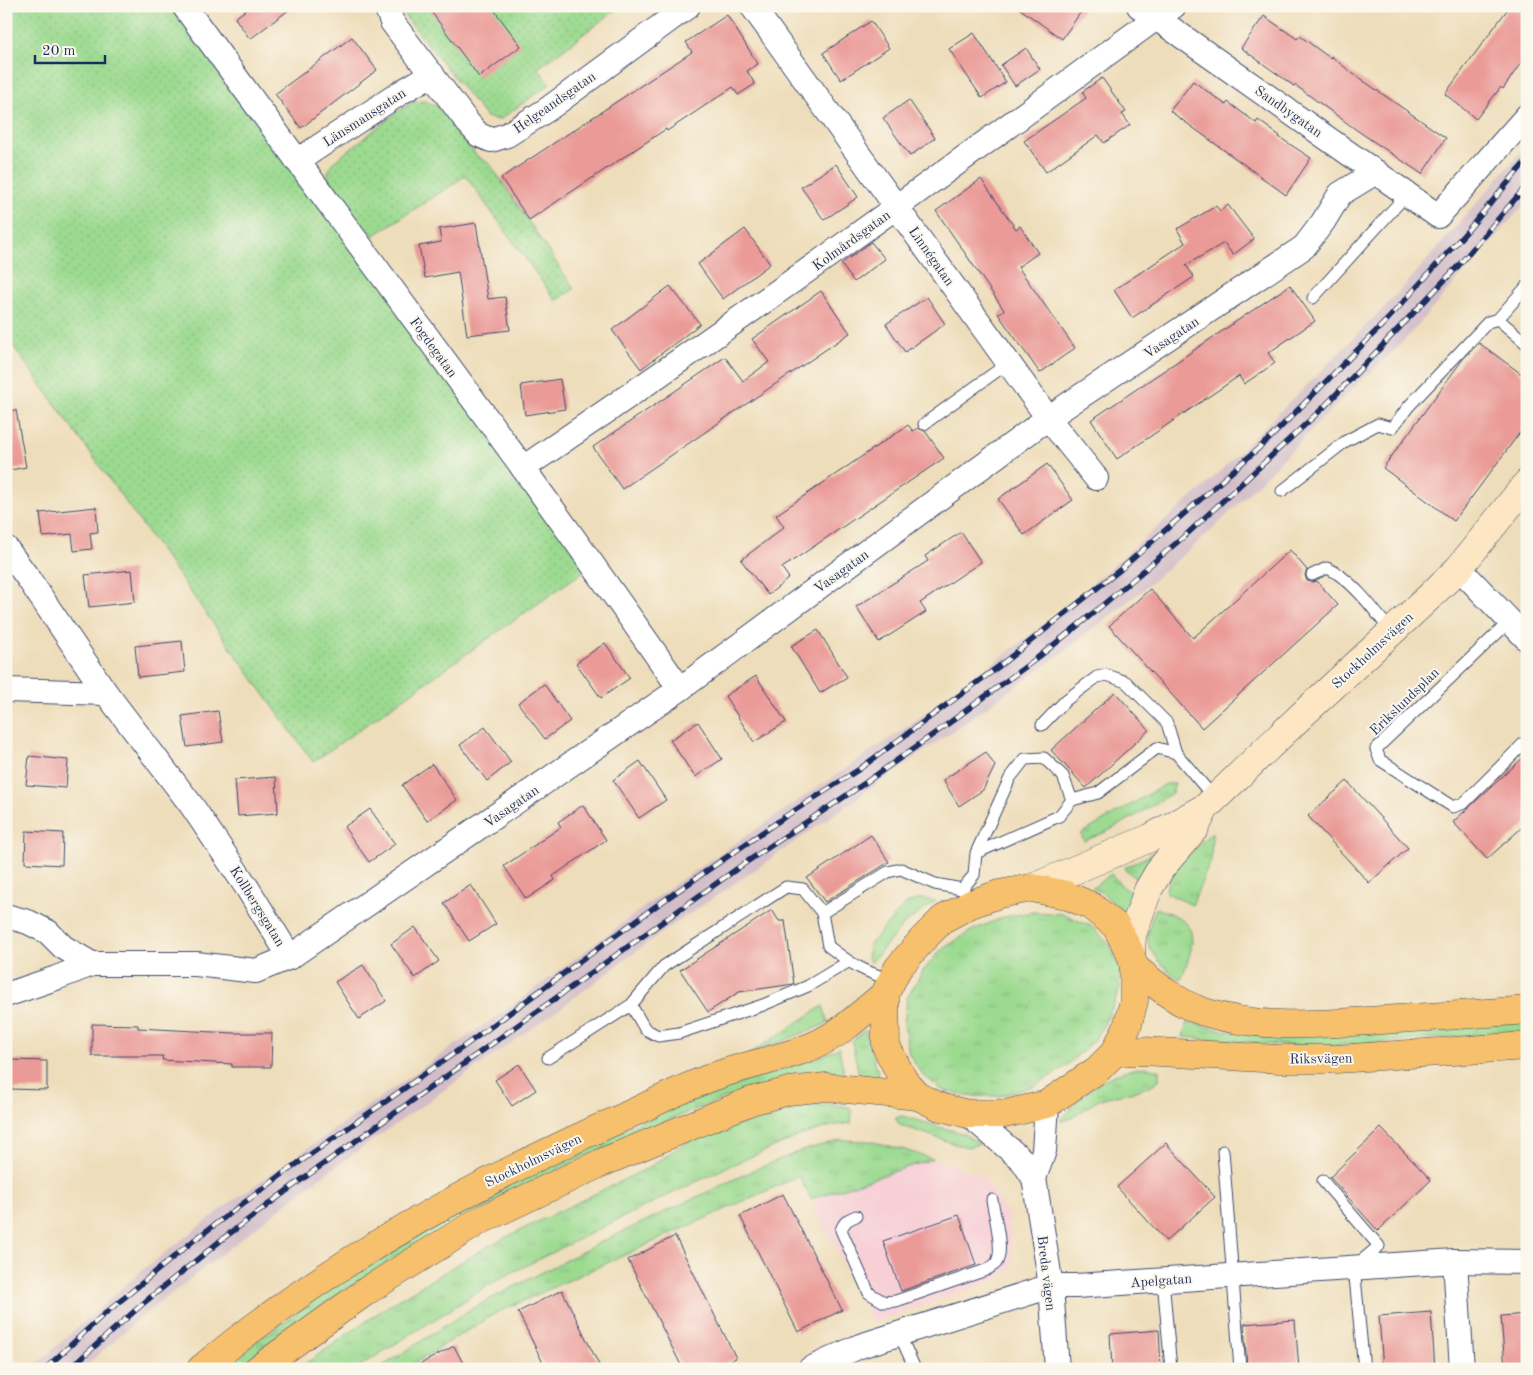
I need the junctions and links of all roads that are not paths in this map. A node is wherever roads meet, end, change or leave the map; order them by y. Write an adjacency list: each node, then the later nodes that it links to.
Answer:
1 (184, 6): 8 (street, Fogdegatan)
2 (386, 6): 6 (street)
3 (688, 6): 6 (street, Helgeandsgatan)
4 (752, 6): 11 (street, Linnégatan)
5 (1156, 10): 9 (street, Sandbygatan); 11 (street, Kolmårdsgatan)
6 (432, 74): 8 (street, Länsmansgatan)
7 (1527, 116): 10 (street, Sandbygatan)
8 (297, 161): 19 (street, Fogdegatan)
9 (1376, 172): 10 (street, Sandbygatan); 17 (street, Vasagatan)
10 (1407, 194): 13 (lane)
11 (897, 207): 16 (street, Linnégatan); 19 (street, Kolmårdsgatan)
12 (1527, 286): 14 (lane)
13 (1313, 298)
14 (1498, 319): 15 (lane); 22 (lane)
15 (1527, 344)
16 (1008, 363): 17 (street, Linnégatan); 18 (lane)
17 (1048, 418): 20 (street, Linnégatan); 29 (street, Vasagatan)
18 (924, 424)
19 (523, 468): 29 (street, Fogdegatan)
20 (1096, 478)
21 (1527, 483): 24 (main road, Stockholmsvägen)
22 (1282, 491)
23 (6, 548): 31 (street, Kollbergsgatan)
24 (1459, 568): 26 (street); 27 (main road, Stockholmsvägen)
25 (1312, 576): 27 (lane)
26 (1510, 621): 28 (street); 33 (lane, Erikslundsplan)
27 (1392, 633): 36 (main road, Stockholmsvägen)
28 (1527, 639)
29 (680, 689): 42 (street, Vasagatan)
30 (6, 690): 31 (street)
31 (106, 693): 42 (street, Kollbergsgatan)
32 (1042, 725): 34 (lane)
33 (1527, 740)
34 (1176, 753): 35 (lane); 36 (lane)
35 (1072, 800): 37 (lane); 37 (lane)
36 (1211, 803): 38 (main road, Stockholmsvägen); 43 (main road, Stockholmsvägen)
37 (976, 854): 39 (lane)
38 (1032, 888): 39 (highway, Stockholmsvägen); 43 (highway)
39 (966, 896): 40 (lane); 46 (highway, Stockholmsvägen)
40 (822, 912): 44 (lane); 48 (lane)
41 (6, 916): 45 (street, Kollbergsgatan)
42 (290, 957): 45 (street, Kollbergsgatan)
43 (1133, 961): 49 (highway); 51 (highway)
44 (848, 962): 46 (lane); 48 (lane)
45 (92, 964): 47 (street, Kollbergsgatan)
46 (888, 987): 53 (highway); 68 (highway, Stockholmsvägen)
47 (6, 995)
48 (631, 1005): 52 (lane)
49 (1527, 1010)
50 (1527, 1046): 51 (highway, Riksvägen)
51 (1115, 1052): 54 (highway)
52 (548, 1058)
53 (918, 1096): 55 (highway); 69 (highway)
54 (1047, 1104): 55 (highway); 57 (street, Breda vägen)
55 (968, 1114): 57 (street, Breda vägen)
56 (1223, 1151): 64 (lane)
57 (1034, 1178): 66 (street, Breda vägen)
58 (1323, 1181): 63 (lane)
59 (992, 1200): 60 (lane)
60 (856, 1216)
61 (1455, 1261): 62 (street, Apelgatan); 63 (street, Apelgatan); 76 (street)
62 (1527, 1262)
63 (1354, 1267): 64 (street, Apelgatan); 75 (lane)
64 (1232, 1275): 65 (street, Apelgatan); 74 (lane)
65 (1163, 1280): 66 (street, Apelgatan); 73 (lane)
66 (1051, 1286): 67 (street, Apelgatan); 72 (street, Breda vägen)
67 (900, 1333): 70 (street, Apelgatan); 71 (lane)
68 (202, 1369)
69 (258, 1369)
70 (810, 1369)
71 (915, 1369)
72 (1057, 1369)
73 (1172, 1369)
74 (1240, 1369)
75 (1364, 1369)
76 (1462, 1369)

